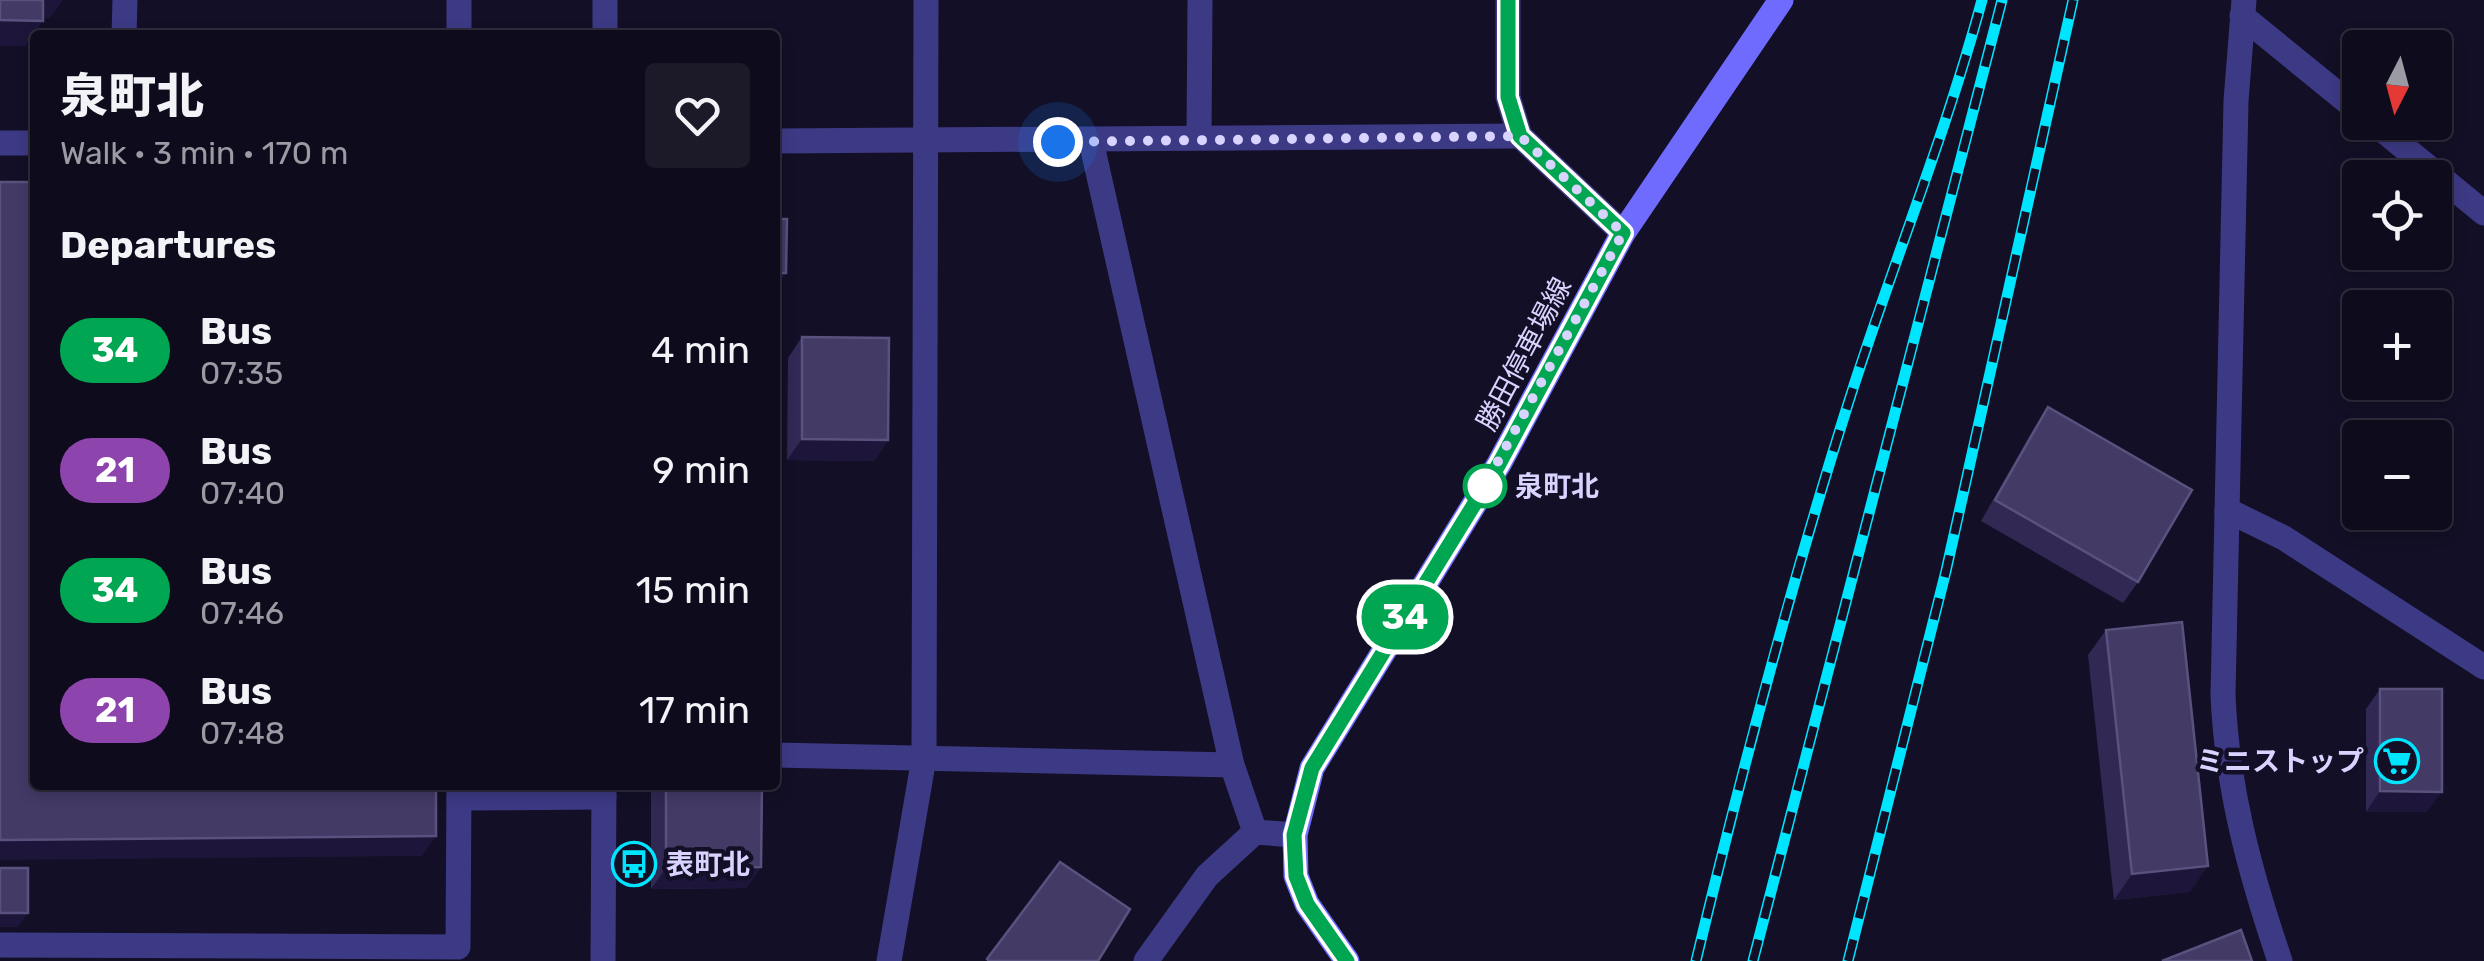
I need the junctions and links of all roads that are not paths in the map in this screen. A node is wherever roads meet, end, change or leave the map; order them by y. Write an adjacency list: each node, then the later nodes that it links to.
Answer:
1 (125, 0): 9 (street)
2 (459, 0): 10 (street)
3 (605, 0): 11 (street)
4 (926, 0): 20 (street)
5 (1200, 0): 14 (street)
6 (1508, 0): 13 (street)
7 (1782, 0): 22 (main road, 勝田停車場線)
8 (2243, 8): 12 (street); 23 (street)
9 (124, 30)
10 (459, 30)
11 (606, 30)
12 (2342, 96)
13 (1520, 136): 14 (street); 22 (street)
14 (1198, 137): 16 (street)
15 (2395, 140): 21 (street)
16 (1091, 141): 20 (street); 27 (street)
17 (780, 142): 20 (street)
18 (0, 143): 19 (street)
19 (30, 143)
20 (926, 143): 26 (street)
21 (2484, 213)
22 (1623, 233): 31 (main road, 勝田停車場線)
23 (2228, 510): 24 (street); 37 (street)
24 (2484, 667)
25 (780, 754): 26 (street)
26 (924, 758): 27 (street); 34 (street)
27 (1232, 765): 30 (street)
28 (604, 791): 29 (street); 33 (street)
29 (459, 792): 32 (street)
30 (1255, 832): 31 (street); 35 (street)
31 (1294, 835): 36 (main road, 勝田停車場線)
32 (0, 945)
33 (603, 961)
34 (889, 961)
35 (1146, 961)
36 (1347, 961)
37 (2280, 961)

